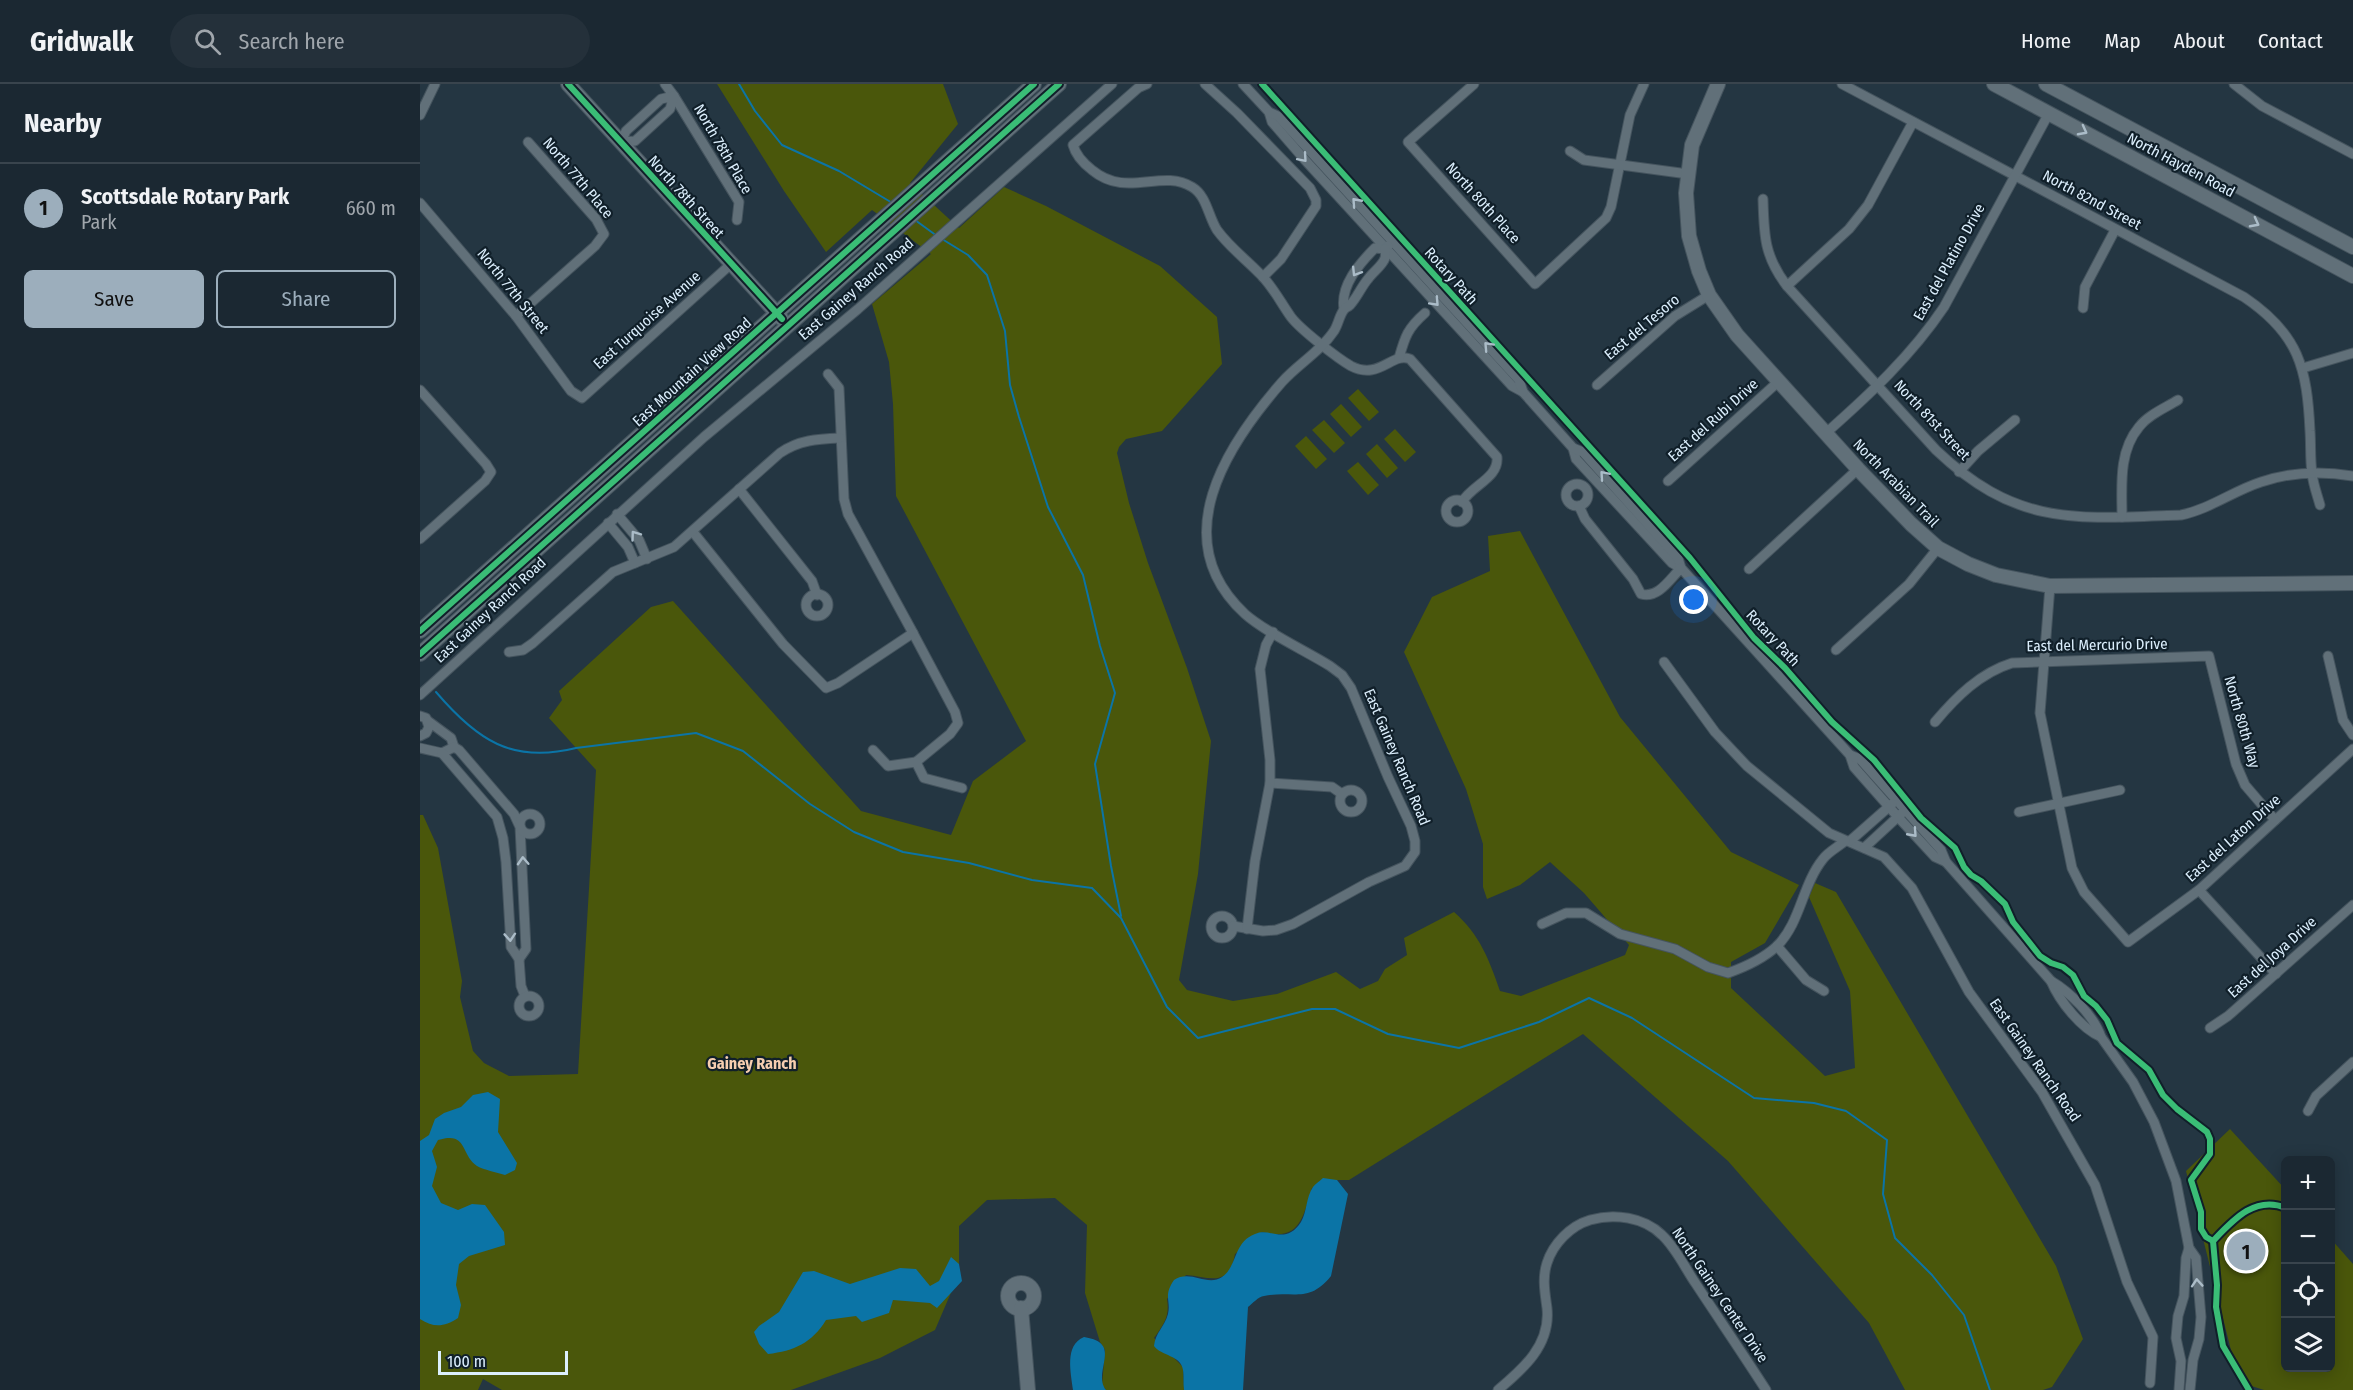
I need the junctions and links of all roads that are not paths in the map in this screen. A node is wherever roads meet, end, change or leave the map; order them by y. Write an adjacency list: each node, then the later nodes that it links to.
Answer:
1 (435, 84): 19 (street)
2 (568, 84): 22 (main road, North 78th Street)
3 (665, 84): 17 (street, North 78th Place)
4 (1034, 84): 41 (main road, East Mountain View Road)
5 (1059, 84): 44 (main road, East Mountain View Road)
6 (1112, 84): 68 (street, East Gainey Ranch Road)
7 (1147, 84): 36 (street)
8 (1205, 84): 36 (street)
9 (1243, 84): 32 (street)
10 (1474, 84): 25 (street, North 80th Place)
11 (1644, 84): 25 (street)
12 (1718, 84): 26 (main road, North Arabian Trail)
13 (1842, 84): 20 (street, North 82nd Street)
14 (1994, 84): 18 (main road, North Hayden Road)
15 (2046, 84): 33 (main road, North Hayden Road)
16 (2234, 84): 24 (street)
17 (674, 96): 22 (street, North 78th Place); 22 (street, North 78th Place); 30 (street, North 78th Place)
18 (2049, 113): 27 (street, East del Platino Drive); 35 (main road, North Hayden Road, one-way to 35)
19 (420, 115)
20 (1913, 122): 27 (street, North 82nd Street); 37 (street)
21 (528, 142): 43 (street, North 77th Place)
22 (621, 142): 34 (main road, North 78th Street)
23 (1570, 151): 25 (street)
24 (2353, 154)
25 (1619, 165): 26 (street)
26 (1688, 174): 38 (main road, North Arabian Trail)
27 (2014, 176): 31 (street, North 82nd Street); 52 (street, East del Platino Drive)
28 (1763, 200): 37 (street, North 81st Street)
29 (420, 203): 43 (street, North 77th Street)
30 (737, 220)
31 (2115, 230): 39 (street); 48 (street, North 82nd Street)
32 (1389, 245): 40 (street, East Gainey Ranch Road); 40 (street, East Gainey Ranch Road, one-way to 40); 76 (street)
33 (2353, 247)
34 (731, 264): 41 (main road, North 78th Street); 54 (street, East Turquoise Avenue)
35 (2353, 276)
36 (1263, 277): 45 (street)
37 (1787, 286): 52 (street, North 81st Street)
38 (1709, 295): 50 (main road, North Arabian Trail); 51 (street, East del Tesoro)
39 (2083, 308)
40 (1344, 309): 45 (street, East Gainey Ranch Road)
41 (776, 313): 44 (main road, North 78th Street); 81 (main road, East Mountain View Road)
42 (1425, 313): 47 (street)
43 (516, 316): 54 (street, North 77th Street)
44 (787, 325): 86 (main road, East Mountain View Road)
45 (1323, 344): 47 (street); 82 (street, East Gainey Ranch Road)
46 (2353, 353): 48 (street)
47 (1399, 358): 65 (street)
48 (2303, 368): 61 (street, North 82nd Street)
49 (828, 374): 58 (street)
50 (1779, 381): 57 (main road, North Arabian Trail); 63 (street, East del Rubi Drive)
51 (1597, 385)
52 (1879, 386): 57 (street, East del Platino Drive); 60 (street, North 81st Street)
53 (421, 392): 72 (street)
54 (582, 399)
55 (2178, 400): 69 (street)
56 (2015, 420): 60 (street)
57 (1826, 433): 59 (main road, North Arabian Trail)
58 (840, 438): 64 (street); 83 (street)
59 (1857, 469): 73 (main road, North Arabian Trail); 77 (street)
60 (1959, 472): 69 (street, North 81st Street)
61 (2312, 473): 62 (street, North 81st Street); 66 (street, North 82nd Street); 69 (street, North 81st Street)
62 (2353, 476)
63 (1668, 481)
64 (739, 489): 71 (street); 80 (street)
65 (1462, 502)
66 (2320, 505)
67 (1580, 506): 76 (street)
68 (617, 514): 70 (street, East Gainey Ranch Road); 74 (street, one-way to 68)
69 (2122, 517)
70 (608, 523): 75 (street); 91 (street, East Gainey Ranch Road)
71 (693, 532): 74 (street); 83 (street)
72 (420, 539)
73 (1938, 548): 79 (main road, North Arabian Trail); 84 (street)
74 (647, 559): 75 (street)
75 (635, 564): 85 (street)
76 (1681, 568): 108 (street)
77 (1749, 569)
78 (2353, 583): 79 (main road, North Arabian Trail)
79 (2050, 586): 89 (street)
80 (817, 595)
81 (420, 632)
82 (1273, 632): 103 (street); 123 (street, East Gainey Ranch Road)
83 (913, 633): 101 (street)
84 (1836, 650)
85 (508, 652)
86 (420, 654)
87 (2209, 656): 89 (street, East del Mercurio Drive); 112 (street, North 80th Way)
88 (2328, 656): 94 (street)
89 (2043, 660): 93 (street, East del Mercurio Drive); 109 (street)
90 (1664, 662): 115 (street, East Gainey Ranch Road)
91 (420, 694)
92 (424, 718): 95 (street); 96 (street)
93 (1935, 722)
94 (2353, 735)
95 (420, 736)
96 (454, 747): 100 (street); 102 (street)
97 (420, 748): 100 (street)
98 (2353, 749): 112 (street, East del Laton Drive)
99 (873, 750): 101 (street)
100 (442, 753): 105 (street)
101 (916, 762): 104 (street)
102 (485, 780): 105 (street); 113 (street)
103 (1270, 783): 107 (street); 123 (street)
104 (962, 788)
105 (475, 789): 114 (street)
106 (2120, 790): 109 (street)
107 (1342, 794)
108 (1893, 803): 111 (street); 115 (street)
109 (2058, 804): 110 (street); 118 (street, East del Laton Drive)
110 (2019, 812)
111 (1902, 813): 116 (street); 132 (street)
112 (2275, 820): 118 (street, East del Laton Drive)
113 (520, 831): 114 (street); 119 (street, one-way to 113)
114 (503, 838): 117 (street)
115 (1847, 841): 116 (street, East Gainey Ranch Road); 124 (street)
116 (1864, 848): 138 (street, East Gainey Ranch Road)
117 (508, 890): 119 (street); 125 (street, one-way to 125)
118 (2199, 890): 126 (street)
119 (524, 891): 125 (street)
120 (2353, 905): 126 (street, East del Joya Drive)
121 (1542, 924): 124 (street)
122 (1233, 926): 123 (street, East Gainey Ranch Road)
123 (1247, 929)
124 (1776, 946): 127 (street)
125 (519, 959): 128 (street)
126 (2276, 974): 129 (street, East del Joya Drive)
127 (1824, 991)
128 (525, 996)
129 (2210, 1028)
130 (2352, 1064): 131 (street)
131 (2308, 1111)
132 (2189, 1248): 133 (street); 135 (street, one-way to 132)
133 (2181, 1307): 135 (street); 137 (street)
134 (1022, 1308): 139 (main road)
135 (2200, 1309): 136 (street)
136 (2193, 1360): 137 (street); 143 (street)
137 (2181, 1361): 142 (street)
138 (2151, 1383)
139 (1028, 1390)
140 (1498, 1390): 141 (street, North Gainey Center Drive)
141 (1766, 1390)
142 (2179, 1390)
143 (2190, 1390)

